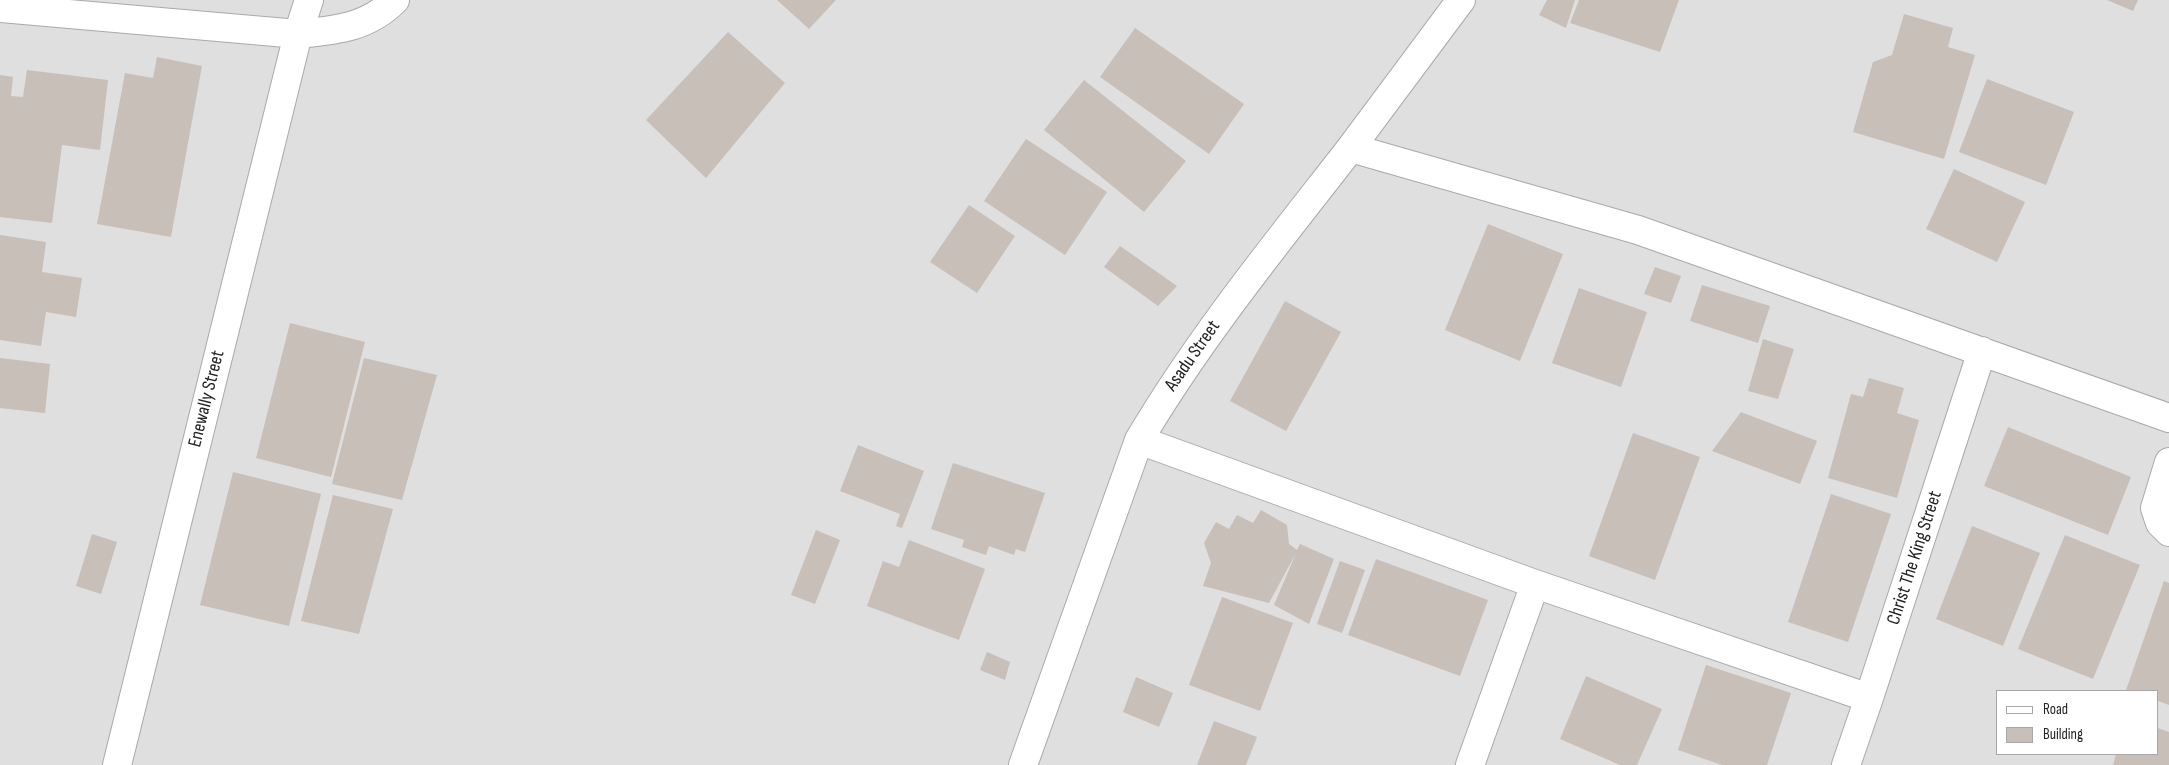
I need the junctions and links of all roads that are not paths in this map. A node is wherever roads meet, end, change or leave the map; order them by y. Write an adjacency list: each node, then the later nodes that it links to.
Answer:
1 (309, 0): 5 (street, Enewally Street)
2 (395, 0): 5 (street)
3 (1460, 0): 6 (street, Asadu Street)
4 (0, 8): 5 (street)
5 (298, 34): 15 (street, Enewally Street)
6 (1351, 148): 7 (street); 9 (street, Asadu Street)
7 (1982, 351): 8 (street); 13 (street, Christ The King Street)
8 (2169, 418)
9 (1139, 440): 12 (street); 16 (street, Asadu Street)
10 (2169, 462): 11 (street)
11 (2169, 532)
12 (1535, 584): 13 (street); 17 (street)
13 (1870, 698): 14 (street, Christ The King Street)
14 (1851, 763)
15 (117, 765)
16 (1023, 765)
17 (1470, 765)

